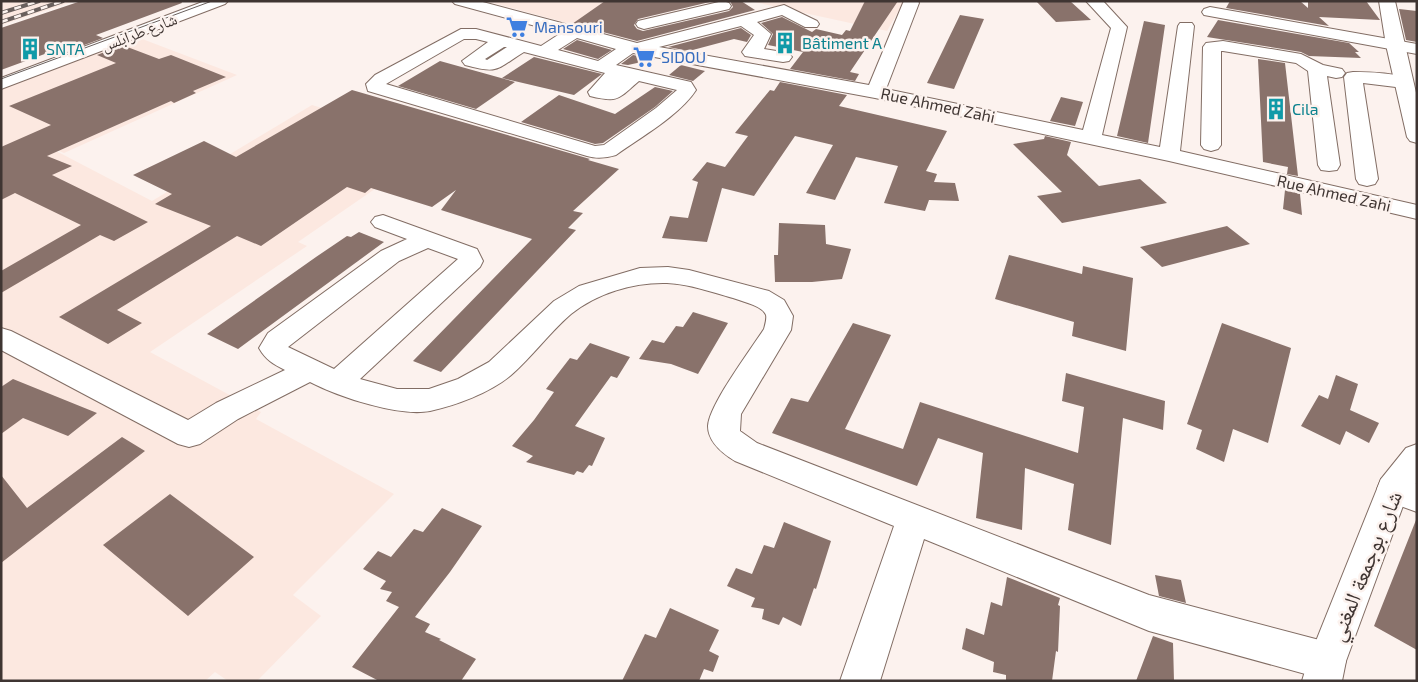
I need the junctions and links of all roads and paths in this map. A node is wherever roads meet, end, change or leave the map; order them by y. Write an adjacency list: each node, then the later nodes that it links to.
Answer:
1 (220, 1): 29 (street, شارع طرابلس)
2 (460, 1): 15 (street, Rue Ahmed Zahi)
3 (1094, 1): 32 (street)
4 (1387, 1): 19 (street)
5 (739, 3): 7 (street)
6 (911, 4): 30 (street)
7 (708, 10): 9 (street); 12 (street)
8 (1210, 12): 19 (street)
9 (671, 18): 11 (street); 16 (street)
10 (744, 20): 12 (street); 13 (street); 24 (street)
11 (644, 24)
12 (727, 24): 16 (street)
13 (811, 24)
14 (1186, 26): 34 (street)
15 (573, 33): 21 (street, Rue Ahmed Zahi); 23 (street)
16 (689, 34): 21 (street)
17 (1266, 34): 27 (street)
18 (501, 41): 20 (street); 20 (street); 26 (street)
19 (1395, 45): 22 (street); 28 (street)
20 (520, 47): 23 (street)
21 (633, 47): 26 (street); 30 (street, Rue Ahmed Zahi)
22 (1417, 48)
23 (544, 52): 26 (street)
24 (783, 57)
25 (1318, 68): 27 (street); 33 (street); 35 (street)
26 (618, 71)
27 (1362, 77): 28 (street); 36 (street)
28 (1404, 82): 31 (street)
29 (1, 84)
30 (874, 92): 32 (street, Rue Ahmed Zahi)
31 (1417, 137)
32 (1091, 138): 34 (street, Rue Ahmed Zahi)
33 (1211, 146)
34 (1169, 155): 37 (street, Rue Ahmed Zahi)
35 (1329, 165)
36 (1367, 179)
37 (1417, 212)
38 (383, 222): 39 (street)
39 (428, 239): 41 (street); 42 (street)
40 (1, 338): 41 (street)
41 (310, 370): 42 (street)
42 (337, 383): 45 (street)
43 (1417, 457): 44 (street, شارع بوجمعة المغني)
44 (1405, 493): 46 (street, شارع بوجمعة المغني)
45 (913, 519): 46 (street); 47 (street)
46 (1325, 671)
47 (860, 681)

